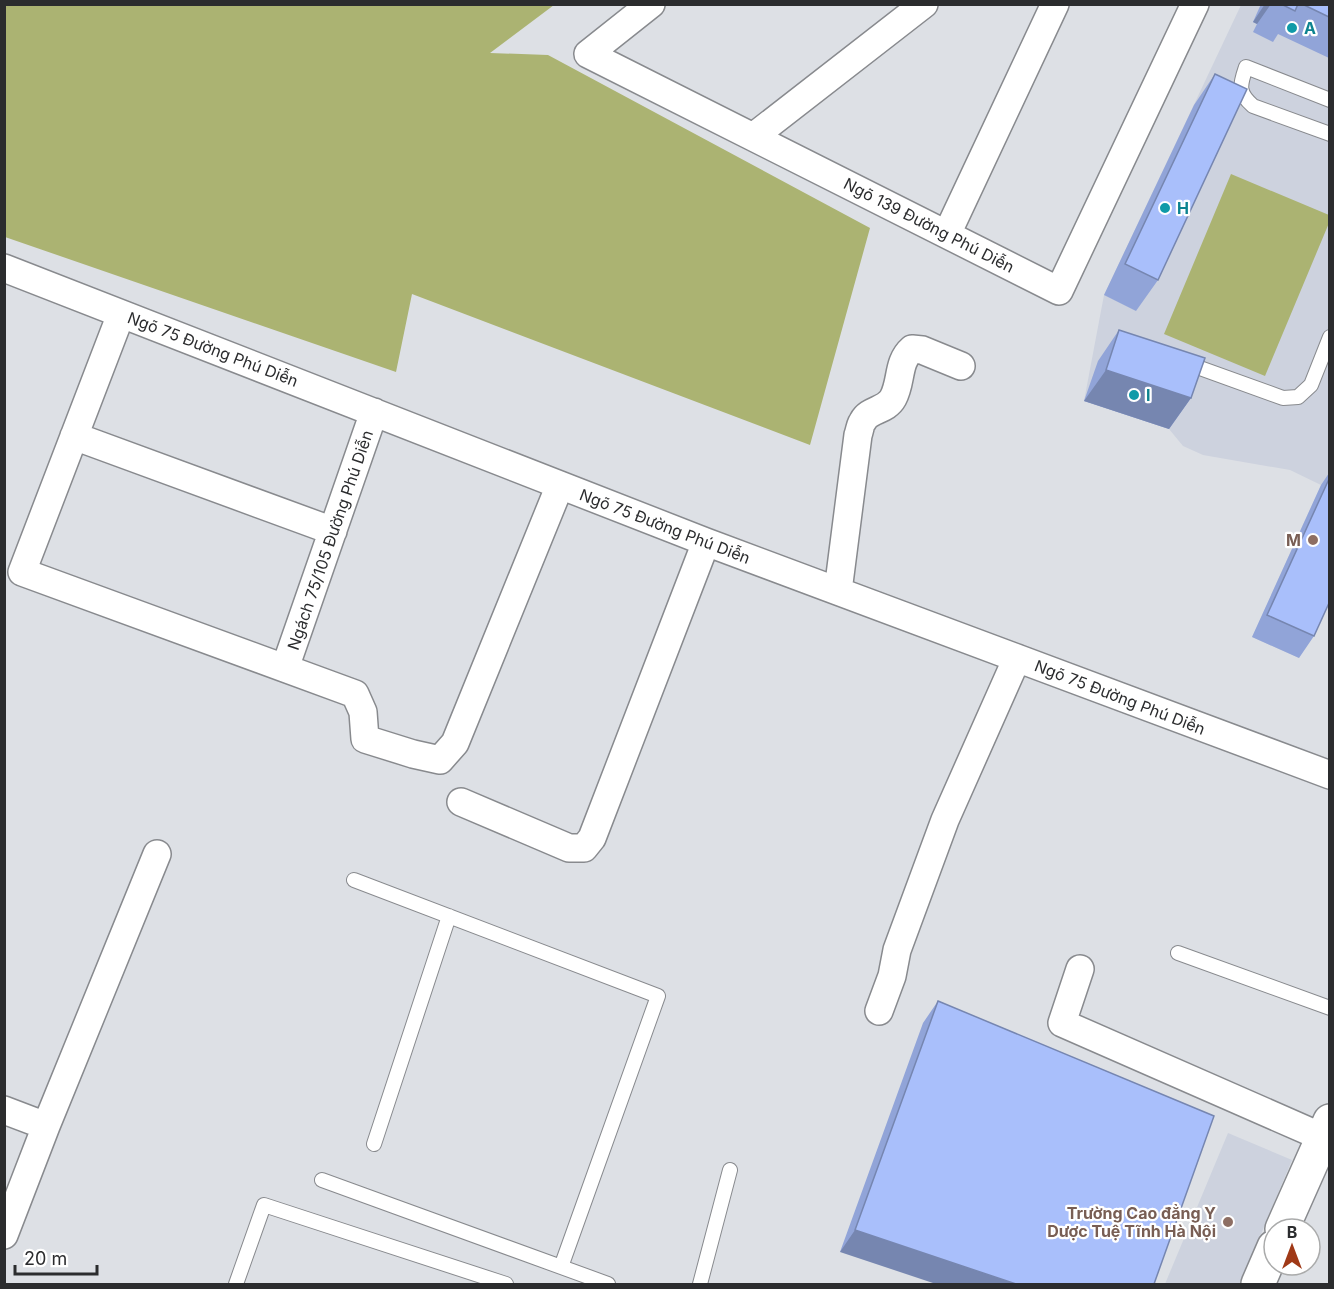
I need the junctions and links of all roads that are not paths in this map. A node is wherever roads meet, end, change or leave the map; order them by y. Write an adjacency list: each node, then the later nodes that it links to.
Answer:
1 (651, 4): 7 (street, Ngõ 139 Đường Phú Diễn)
2 (924, 4): 7 (street)
3 (1055, 4): 8 (street)
4 (1195, 4): 8 (street, Ngõ 139 Đường Phú Diễn)
5 (1329, 100): 6 (lane)
6 (1329, 134)
7 (753, 137): 8 (street, Ngõ 139 Đường Phú Diễn)
8 (947, 234)
9 (6, 272): 10 (street, Ngõ 75 Đường Phú Diễn)
10 (121, 314): 15 (street, Ngõ 75 Đường Phú Diễn); 16 (street)
11 (1329, 337): 13 (lane)
12 (1174, 358): 13 (lane)
13 (1325, 360)
14 (961, 366): 20 (street)
15 (374, 412): 17 (street, Ngõ 75 Đường Phú Diễn); 18 (street, Ngách 75/105 Đường Phú Diễn)
16 (74, 436): 18 (street); 22 (street)
17 (560, 485): 19 (street, Ngõ 75 Đường Phú Diễn); 22 (street)
18 (333, 531): 22 (street, Ngách 75/105 Đường Phú Diễn)
19 (706, 542): 20 (street, Ngõ 75 Đường Phú Diễn); 24 (street)
20 (838, 591): 21 (street, Ngõ 75 Đường Phú Diễn)
21 (1017, 658): 23 (street, Ngõ 75 Đường Phú Diễn); 31 (street)
22 (285, 668)
23 (1329, 775)
24 (461, 802)
25 (157, 854): 33 (street)
26 (354, 880): 27 (lane)
27 (449, 916): 35 (lane); 40 (lane)
28 (1178, 953): 30 (lane)
29 (1080, 969): 34 (street)
30 (1329, 1008)
31 (879, 1011)
32 (4, 1110): 33 (street)
33 (46, 1126): 39 (street)
34 (1326, 1129): 38 (street)
35 (374, 1144)
36 (730, 1170): 44 (lane)
37 (322, 1180): 40 (lane)
38 (1287, 1217)
39 (4, 1235)
40 (561, 1267): 43 (lane)
41 (236, 1284): 42 (lane)
42 (506, 1284)
43 (608, 1284)
44 (700, 1284)

